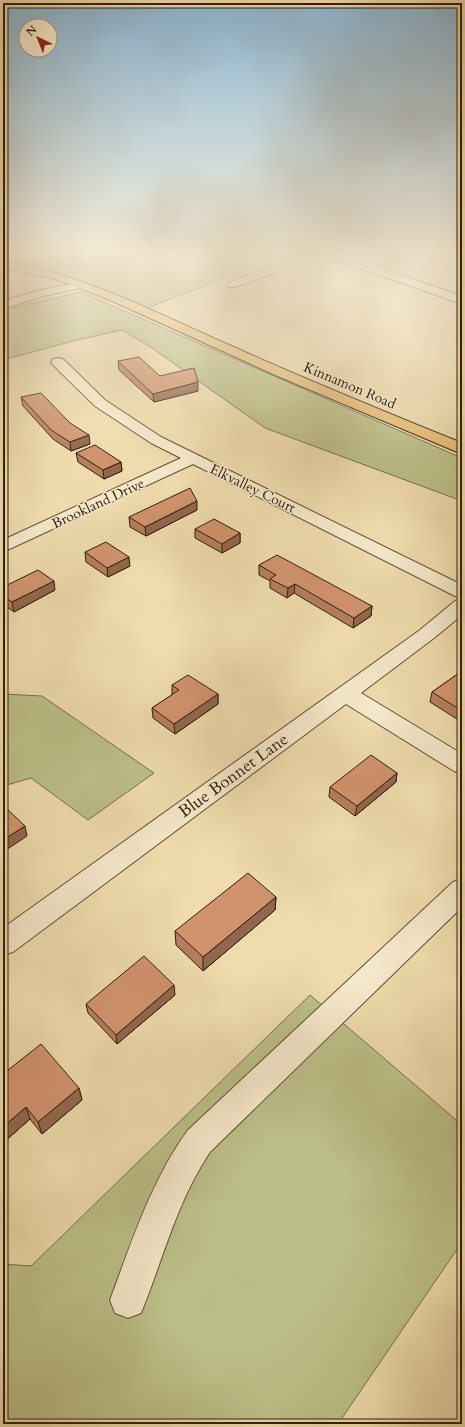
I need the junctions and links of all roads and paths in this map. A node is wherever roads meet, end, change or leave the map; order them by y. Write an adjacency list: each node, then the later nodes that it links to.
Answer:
1 (161, 321): 3 (main road, Kinnamon Road)
2 (58, 362): 4 (street, Elkvalley Court)
3 (462, 449)
4 (194, 458): 5 (street, Brookland Drive); 6 (street, Elkvalley Court)
5 (3, 548)
6 (462, 592)
7 (462, 605): 8 (street, Blue Bonnet Lane)
8 (345, 693): 9 (street); 11 (street, Blue Bonnet Lane)
9 (462, 765)
10 (462, 890): 12 (street)
11 (3, 943)
12 (128, 1300)

